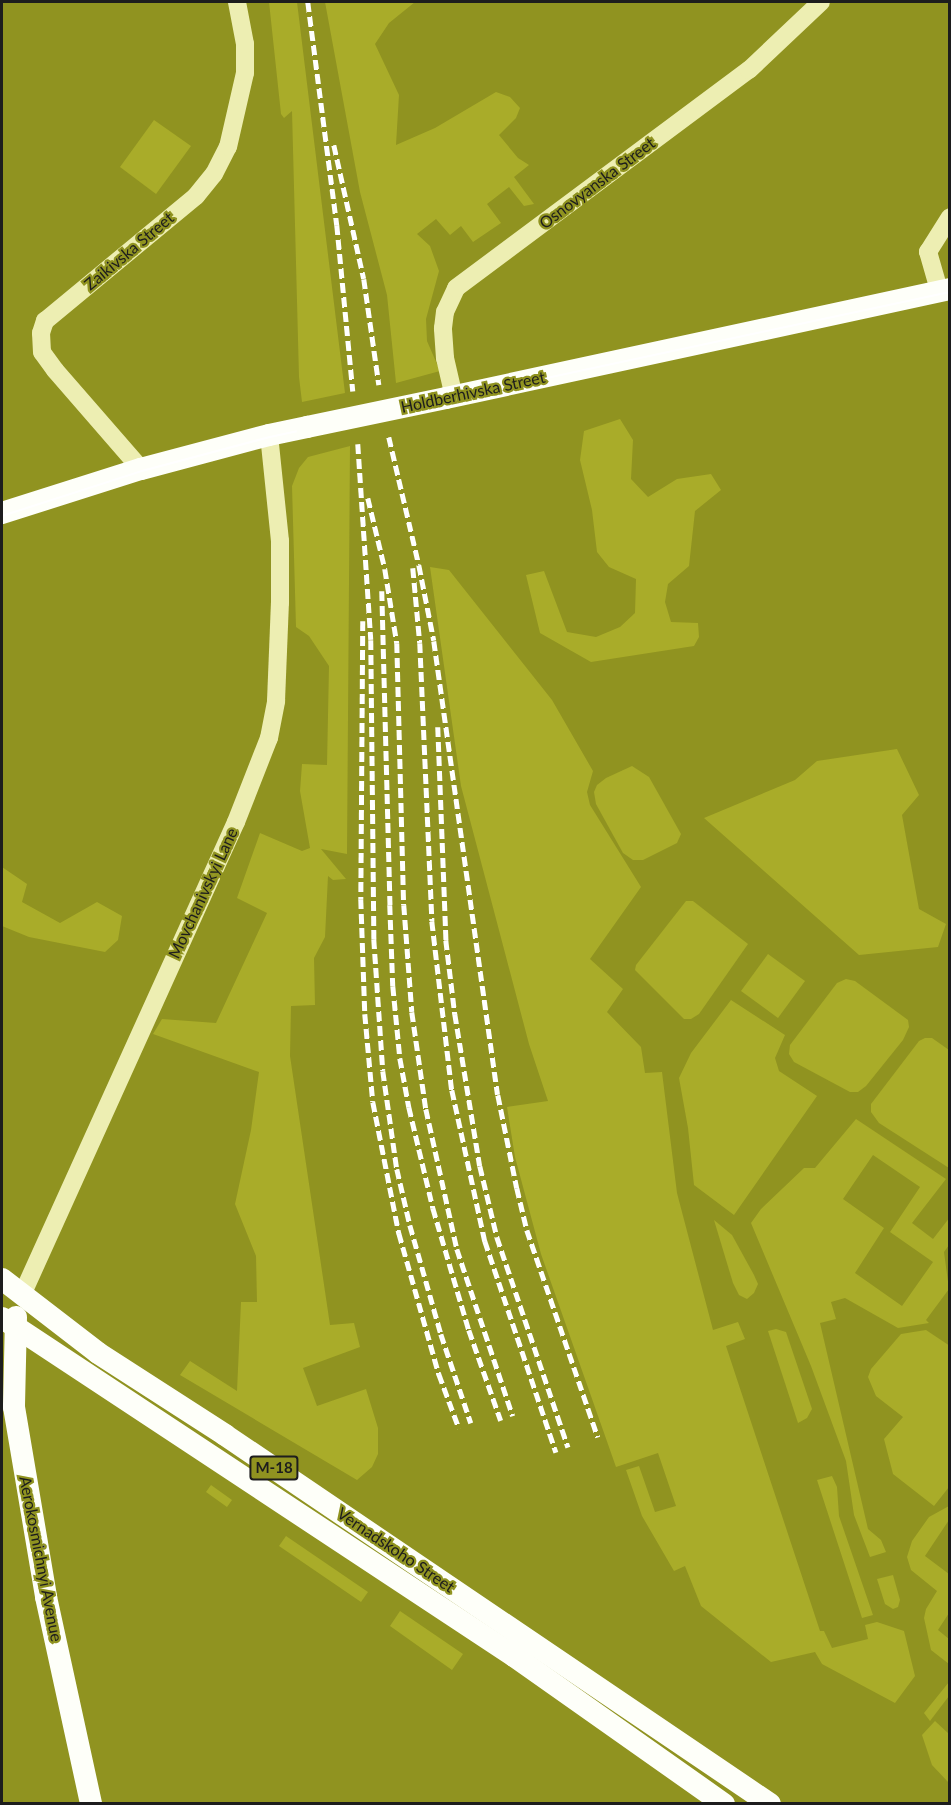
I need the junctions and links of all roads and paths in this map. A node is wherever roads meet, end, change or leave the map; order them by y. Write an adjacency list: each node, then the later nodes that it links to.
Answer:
1 (237, 2): 7 (street, Zaikivska Street)
2 (821, 2): 5 (street, Osnovyanska Street)
3 (950, 217): 4 (street)
4 (944, 290): 5 (main road, Holdberhivska Street)
5 (450, 397): 6 (main road, Holdberhivska Street, bridge)
6 (269, 435): 7 (main road, Holdberhivska Street); 10 (street, Movchanivskyi Lane)
7 (141, 468): 8 (main road, Holdberhivska Street)
8 (2, 513)
9 (2, 1279): 10 (main road, М-18)
10 (22, 1295): 11 (main road, Movchanivskyi Lane); 14 (main road, Vernadskoho Street / М-18)
11 (6, 1329): 12 (main road, Aerokosmichnyi Avenue); 13 (main road, Vernadskoho Street / М-18)
12 (91, 1803)
13 (724, 1803)
14 (770, 1803)

